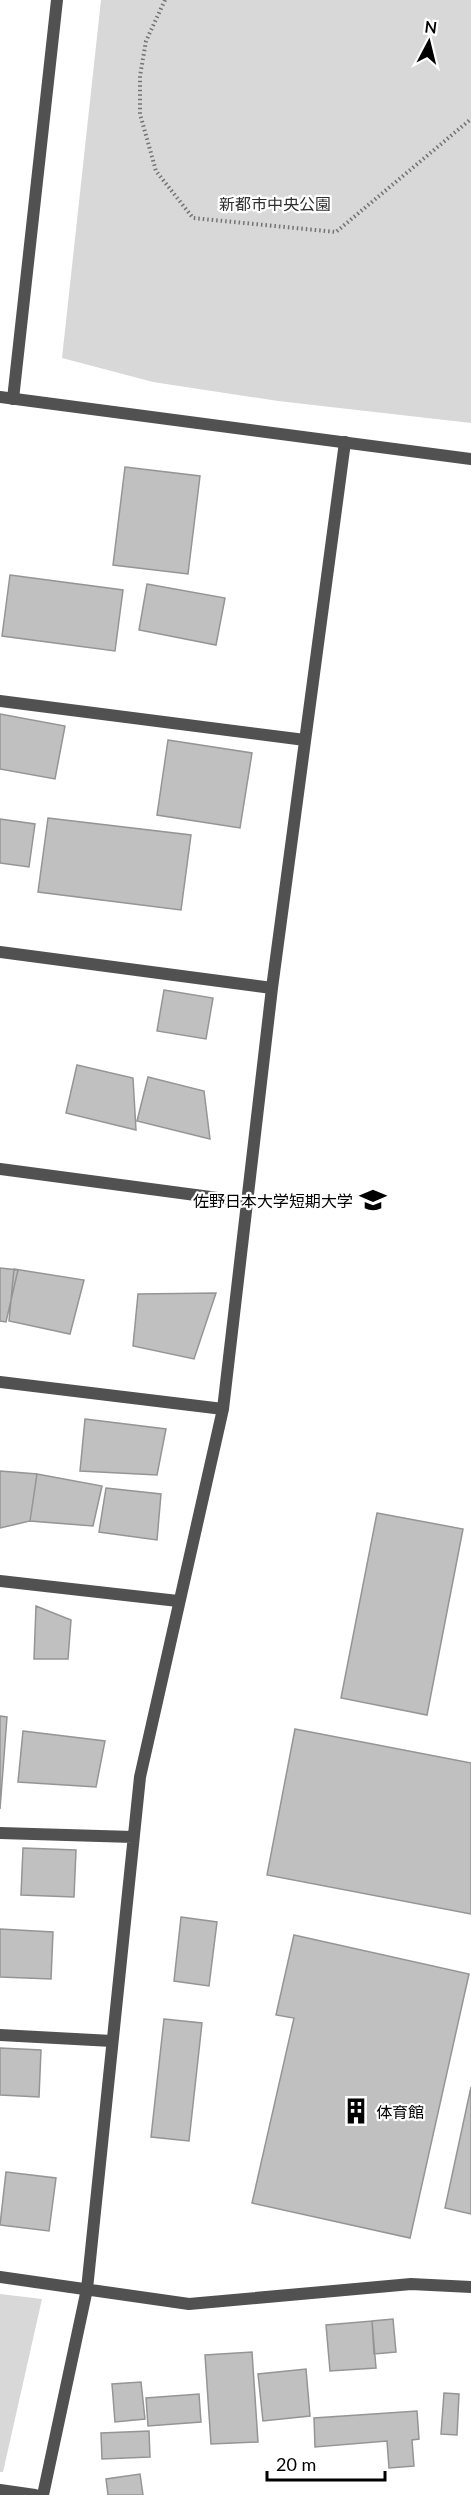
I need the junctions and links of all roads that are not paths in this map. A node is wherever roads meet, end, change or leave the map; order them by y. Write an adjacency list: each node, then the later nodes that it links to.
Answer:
1 (57, 0): 3 (street)
2 (0, 397): 3 (street)
3 (14, 399): 4 (street)
4 (345, 442): 5 (street); 7 (street)
5 (471, 459)
6 (0, 701): 7 (street)
7 (305, 741): 9 (street)
8 (0, 952): 9 (street)
9 (272, 988): 11 (street)
10 (0, 1169): 11 (street)
11 (248, 1202): 13 (street)
12 (0, 1382): 13 (street)
13 (223, 1409): 15 (street)
14 (0, 1581): 15 (street)
15 (178, 1601): 17 (street)
16 (0, 1833): 17 (street)
17 (133, 1837): 19 (street)
18 (0, 2035): 19 (street)
19 (112, 2041): 22 (street)
20 (0, 2277): 22 (street)
21 (471, 2286): 22 (street)
22 (87, 2289): 25 (street)
23 (0, 2490): 24 (street)
24 (35, 2495)
25 (43, 2495)

